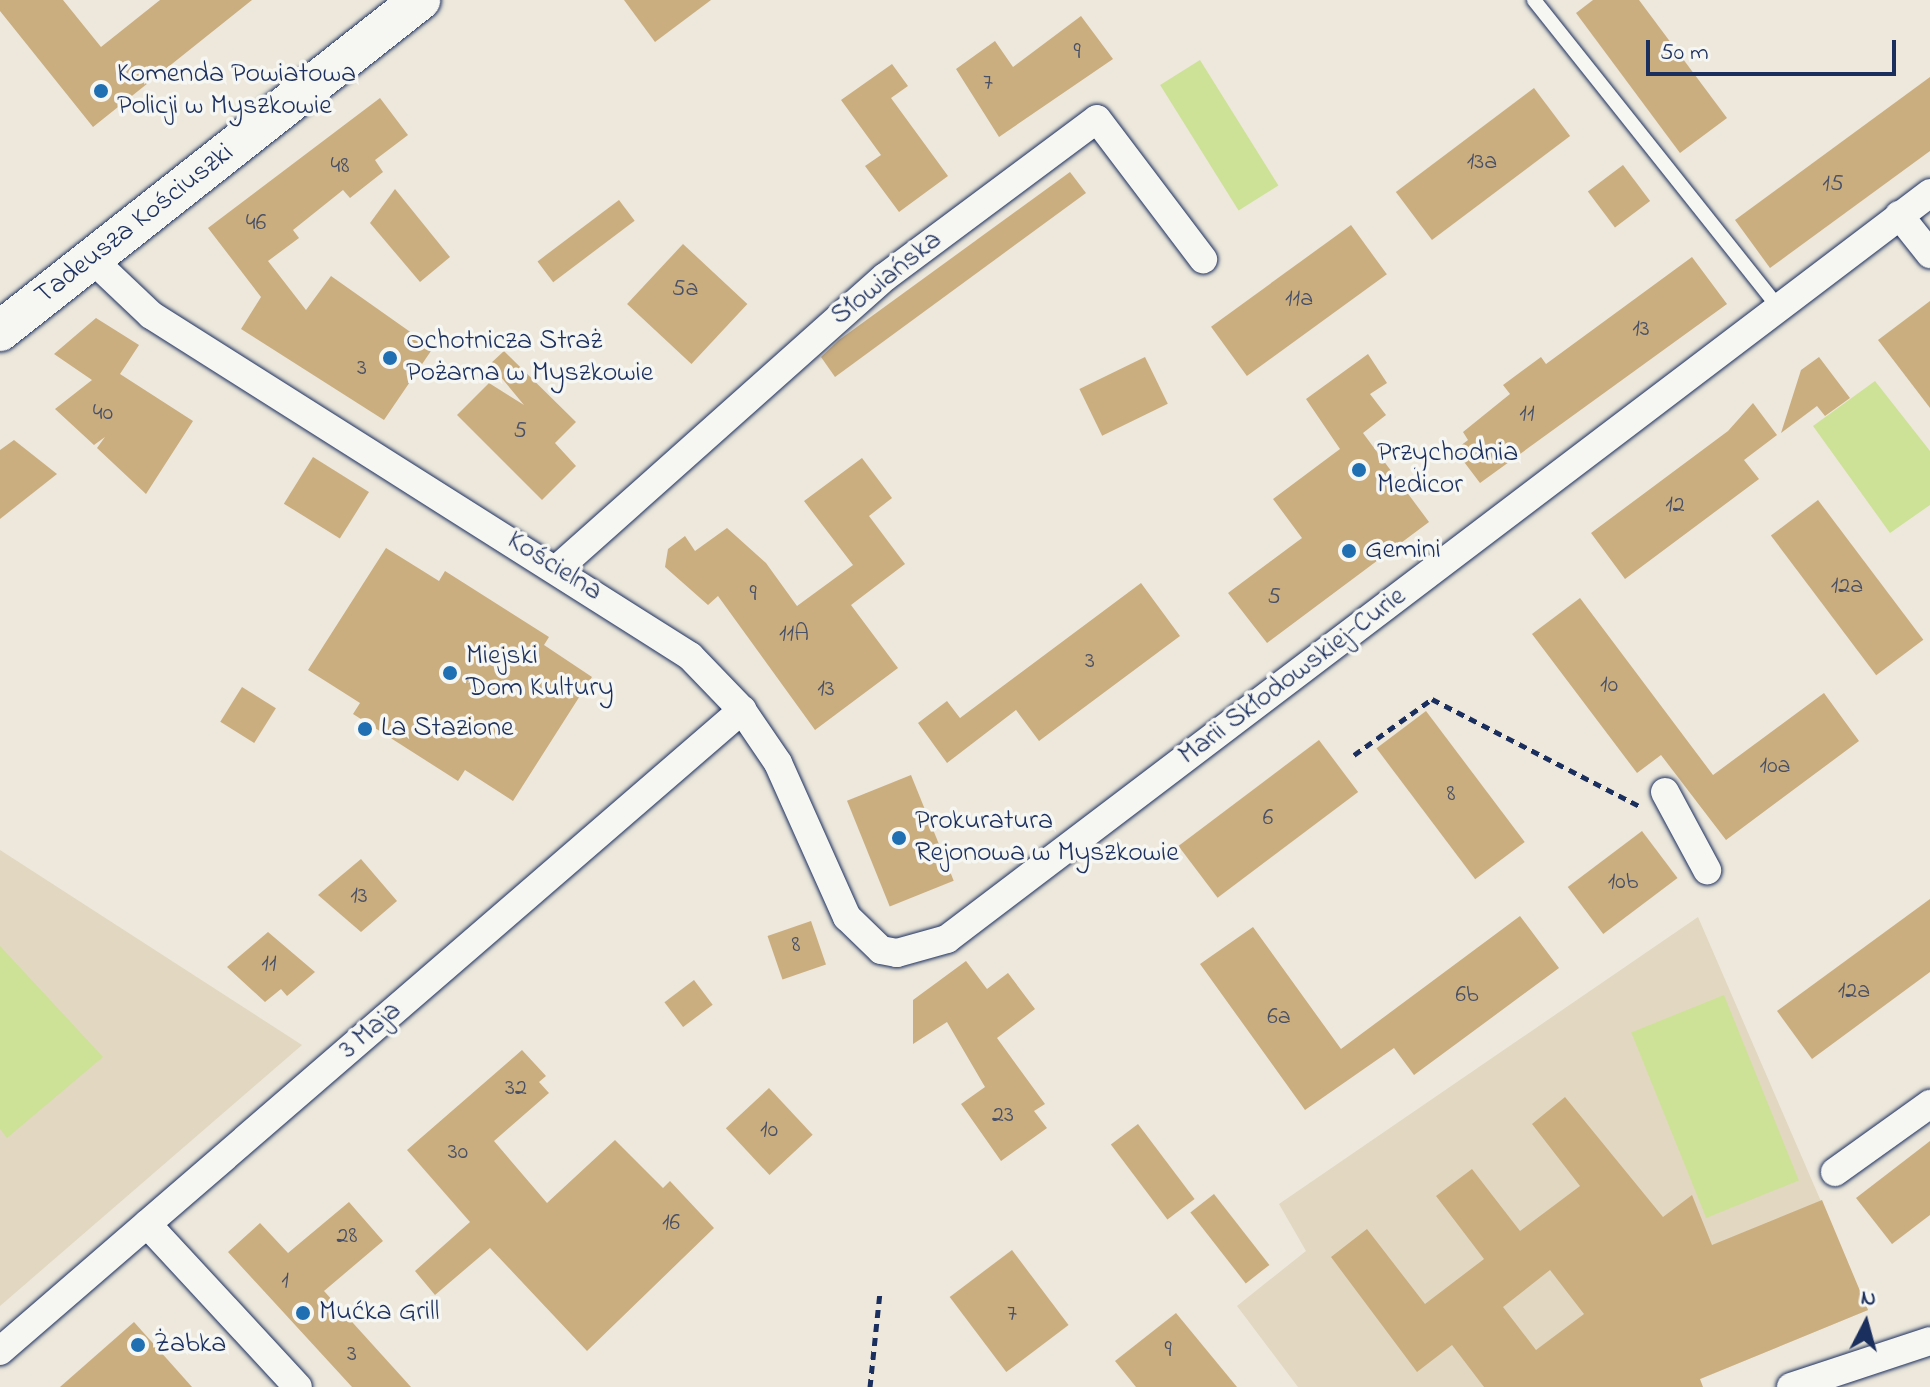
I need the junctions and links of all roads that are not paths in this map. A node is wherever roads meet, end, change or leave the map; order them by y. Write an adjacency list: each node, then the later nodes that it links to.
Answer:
1 (420, 0): 6 (main road, Tadeusza Kościuszki)
2 (1534, 0): 8 (lane)
3 (1930, 193): 4 (street, Marii Skłodowskiej-Curie)
4 (1899, 215): 5 (street); 8 (street, Marii Skłodowskiej-Curie)
5 (1930, 254)
6 (92, 259): 9 (main road, Tadeusza Kościuszki); 10 (street, Kościelna)
7 (1203, 259): 10 (street, Słowiańska)
8 (1779, 308): 14 (street, Marii Skłodowskiej-Curie)
9 (0, 331)
10 (557, 569): 11 (street, Kościelna)
11 (742, 710): 14 (street, Kościelna); 17 (street, 3 Maja)
12 (1654, 800): 13 (street)
13 (1707, 870)
14 (920, 951)
15 (1930, 1104): 16 (street)
16 (1835, 1172)
17 (147, 1224): 19 (street, 3 Maja); 20 (street)
18 (1930, 1341): 21 (street)
19 (0, 1351)
20 (298, 1387)
21 (1791, 1387)

